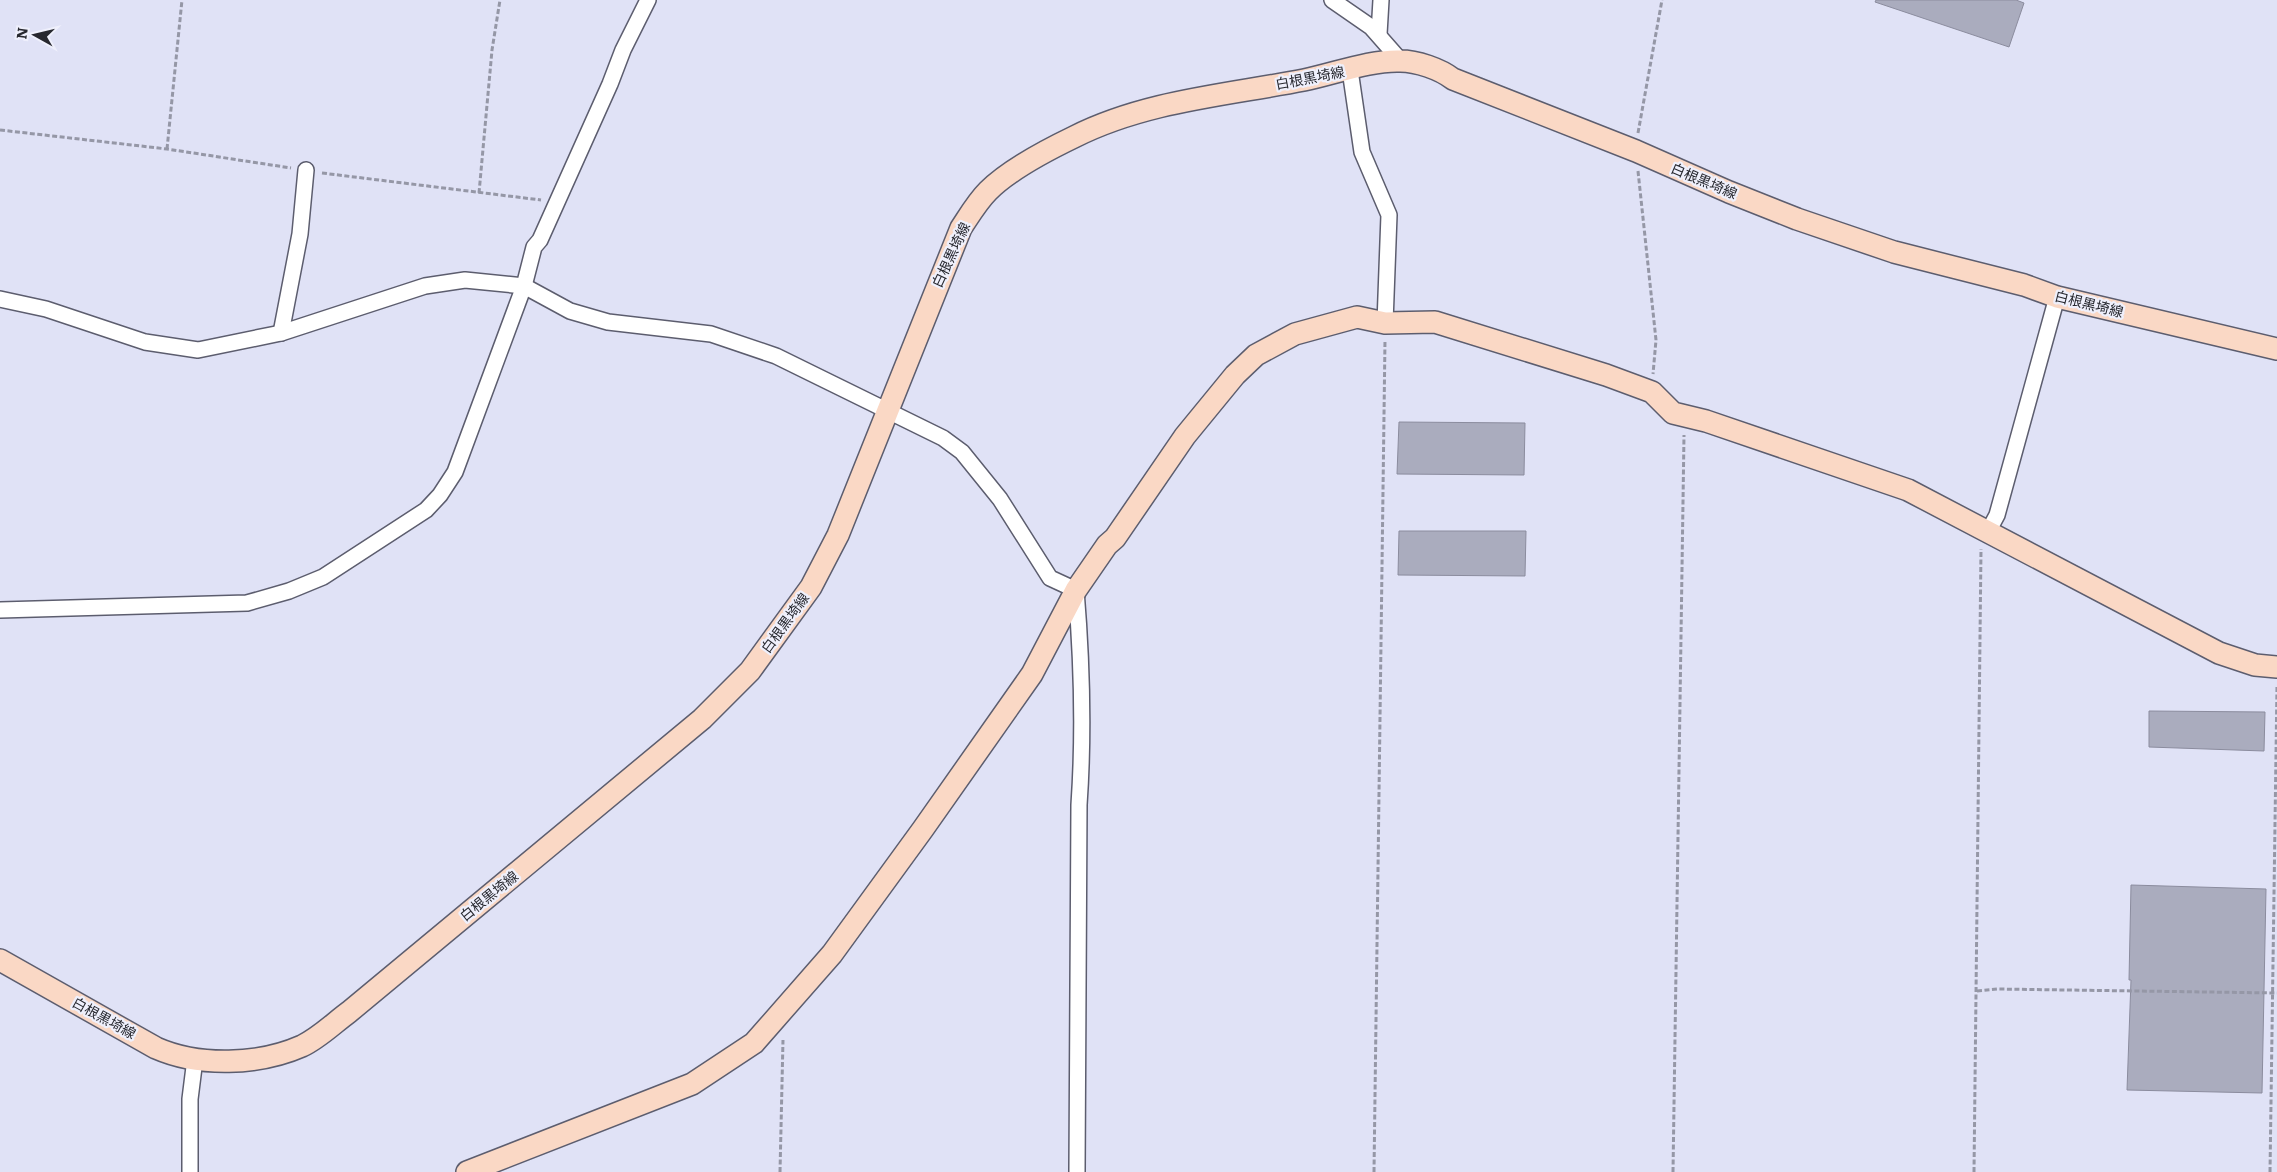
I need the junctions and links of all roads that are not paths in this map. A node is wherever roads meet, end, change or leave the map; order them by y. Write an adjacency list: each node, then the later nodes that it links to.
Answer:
1 (648, 0): 8 (street)
2 (1332, 0): 4 (street)
3 (1381, 0): 4 (street)
4 (1378, 34): 5 (street)
5 (1400, 60): 6 (main road, 白根黒埼線); 9 (main road, 白根黒埼線)
6 (1350, 70): 11 (street); 14 (main road, 白根黒埼線)
7 (306, 170): 12 (street)
8 (524, 286): 12 (street); 14 (street); 17 (street)
9 (2057, 297): 13 (main road, 白根黒埼線); 15 (street)
10 (0, 300): 12 (street)
11 (1385, 323): 15 (main road); 16 (main road)
12 (281, 333)
13 (2277, 349)
14 (889, 411): 16 (street); 20 (main road, 白根黒埼線)
15 (1989, 530): 18 (main road)
16 (1076, 590): 21 (main road); 23 (street)
17 (0, 610)
18 (2277, 667)
19 (0, 960): 20 (main road, 白根黒埼線)
20 (195, 1059): 22 (street)
21 (480, 1169)
22 (190, 1172)
23 (1077, 1172)

